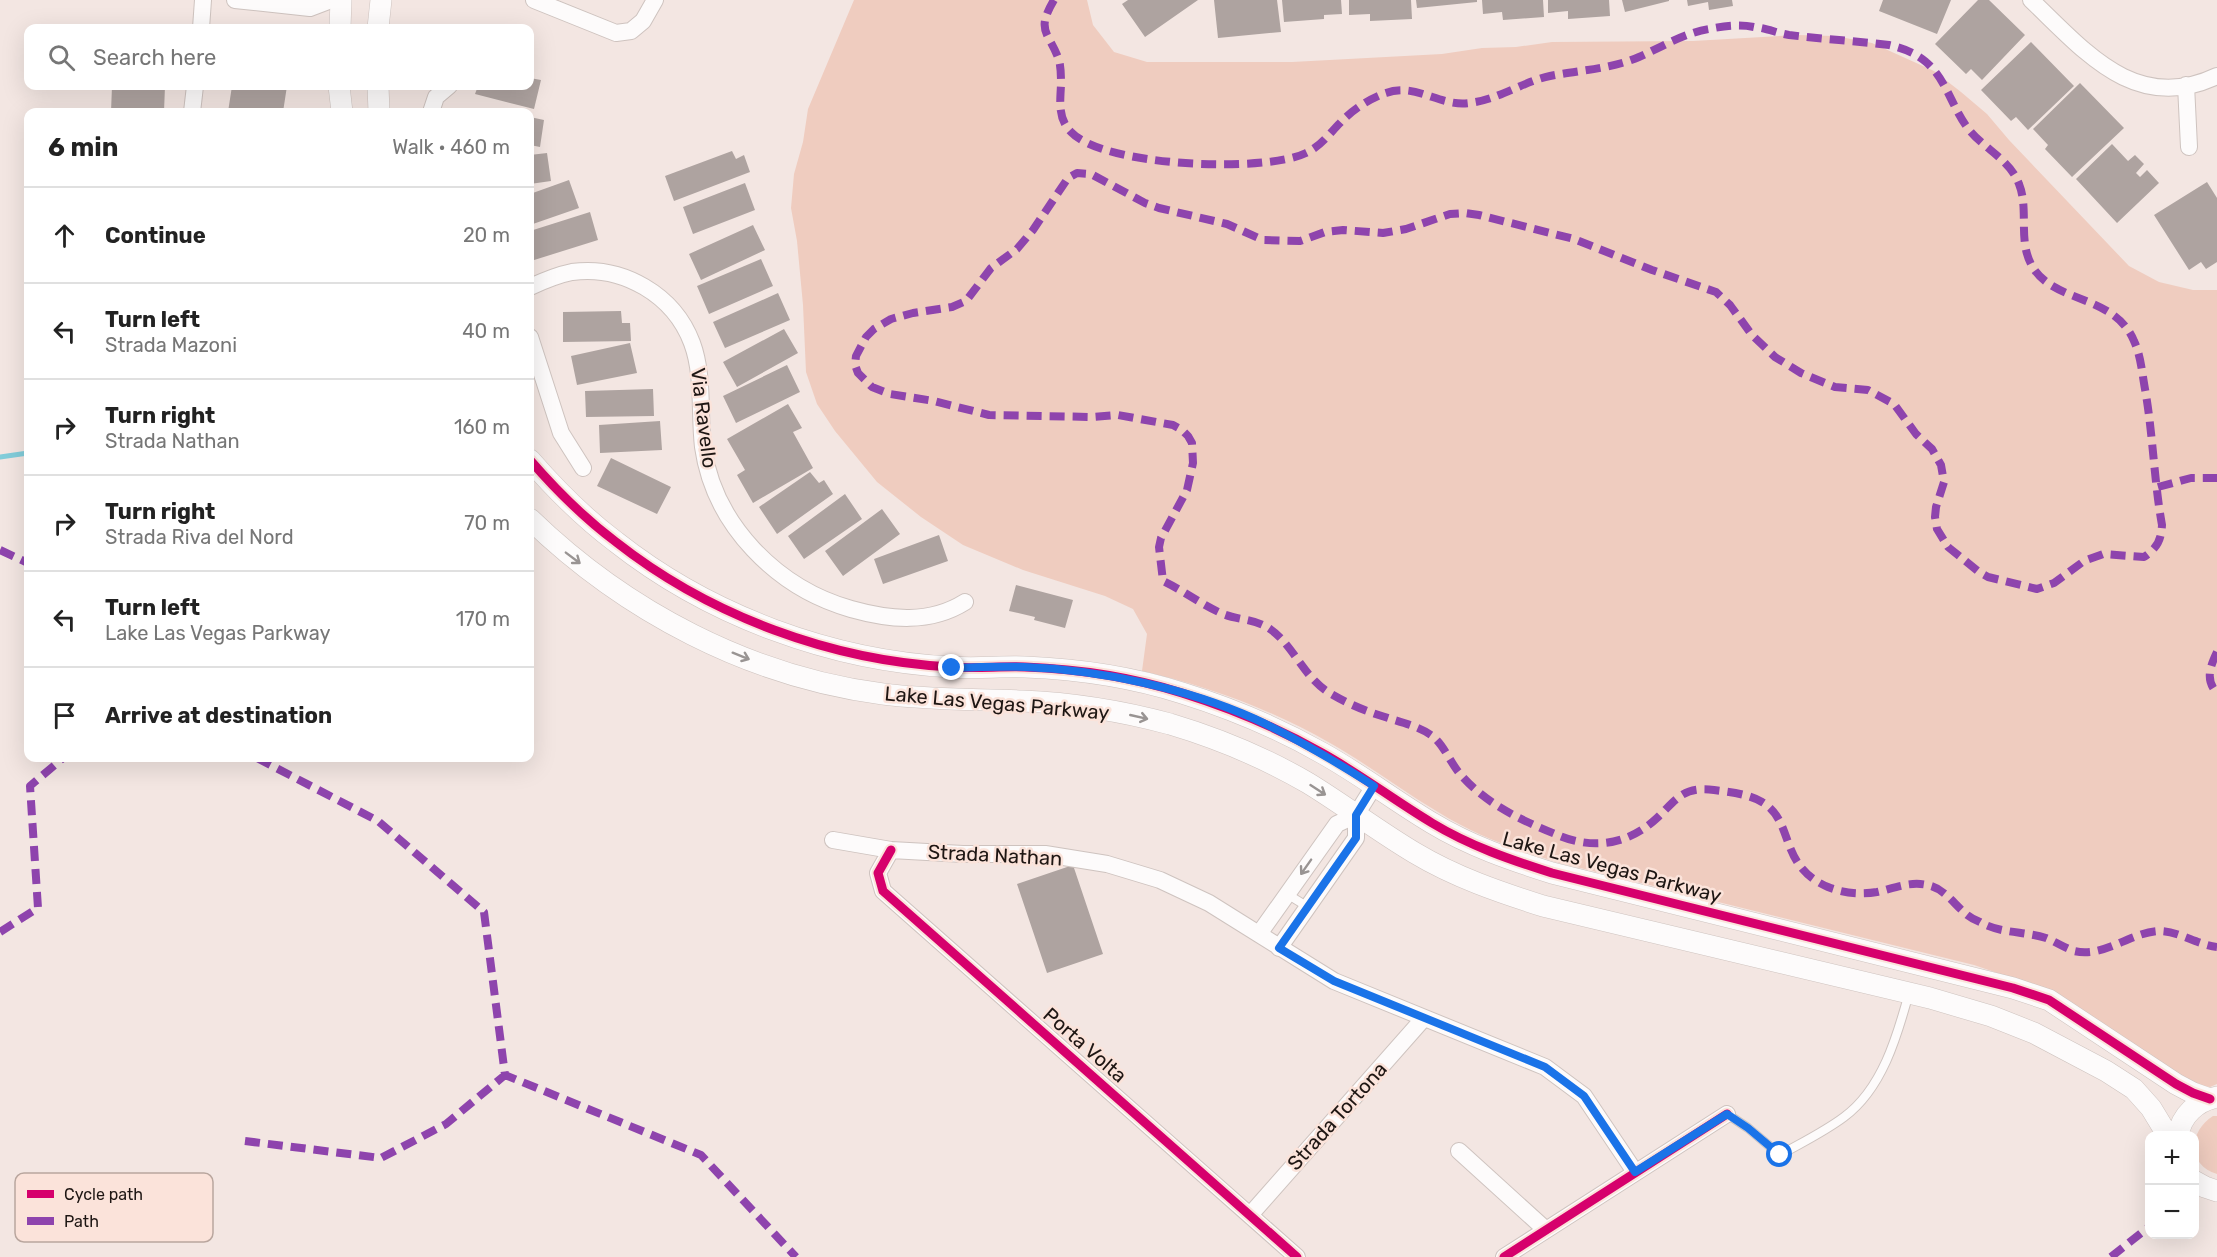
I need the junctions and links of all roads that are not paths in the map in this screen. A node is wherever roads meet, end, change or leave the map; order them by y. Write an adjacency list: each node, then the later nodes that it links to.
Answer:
1 (203, 0): 9 (street)
2 (235, 0): 3 (street)
3 (331, 0)
4 (341, 0): 10 (street)
5 (378, 0): 11 (street)
6 (534, 0): 7 (street)
7 (655, 0)
8 (2031, 0): 13 (street)
9 (201, 24)
10 (340, 24)
11 (378, 24)
12 (2217, 76): 13 (street)
13 (2186, 85): 22 (street)
14 (195, 90): 18 (street)
15 (339, 90): 19 (street)
16 (378, 90): 20 (street)
17 (444, 90): 21 (street)
18 (192, 108)
19 (342, 108)
20 (379, 108)
21 (432, 108)
22 (2189, 147)
23 (534, 285): 28 (street, Via Ravello)
24 (534, 349): 26 (street)
25 (534, 465): 29 (street, Lake Las Vegas Parkway)
26 (583, 468)
27 (534, 523): 30 (street, Lake Las Vegas Parkway, one-way to 30)
28 (965, 603)
29 (1374, 786): 30 (street); 39 (street, Lake Las Vegas Parkway)
30 (1356, 815): 33 (street, one-way to 33); 34 (street); 37 (street, Lake Las Vegas Parkway)
31 (833, 840): 32 (street, Strada Nathan)
32 (891, 850): 35 (street, Strada Nathan); 47 (street, Porta Volta)
33 (1287, 894): 34 (lane); 35 (street)
34 (1308, 907): 36 (street)
35 (1259, 934): 36 (street, Strada Nathan)
36 (1279, 948): 38 (street, Strada Nathan)
37 (1909, 993): 40 (lane); 41 (street, Lake Las Vegas Parkway)
38 (1424, 1018): 44 (street, Strada Nathan); 47 (street, Strada Tortona)
39 (2213, 1098): 42 (street)
40 (1727, 1114): 44 (street)
41 (2165, 1131)
42 (2180, 1131)
43 (1459, 1151): 48 (street)
44 (1635, 1172): 48 (street)
45 (2199, 1184): 46 (street)
46 (2217, 1191)
47 (1250, 1215): 49 (street, Porta Volta)
48 (1546, 1230): 50 (street)
49 (1297, 1257)
50 (1504, 1257)

